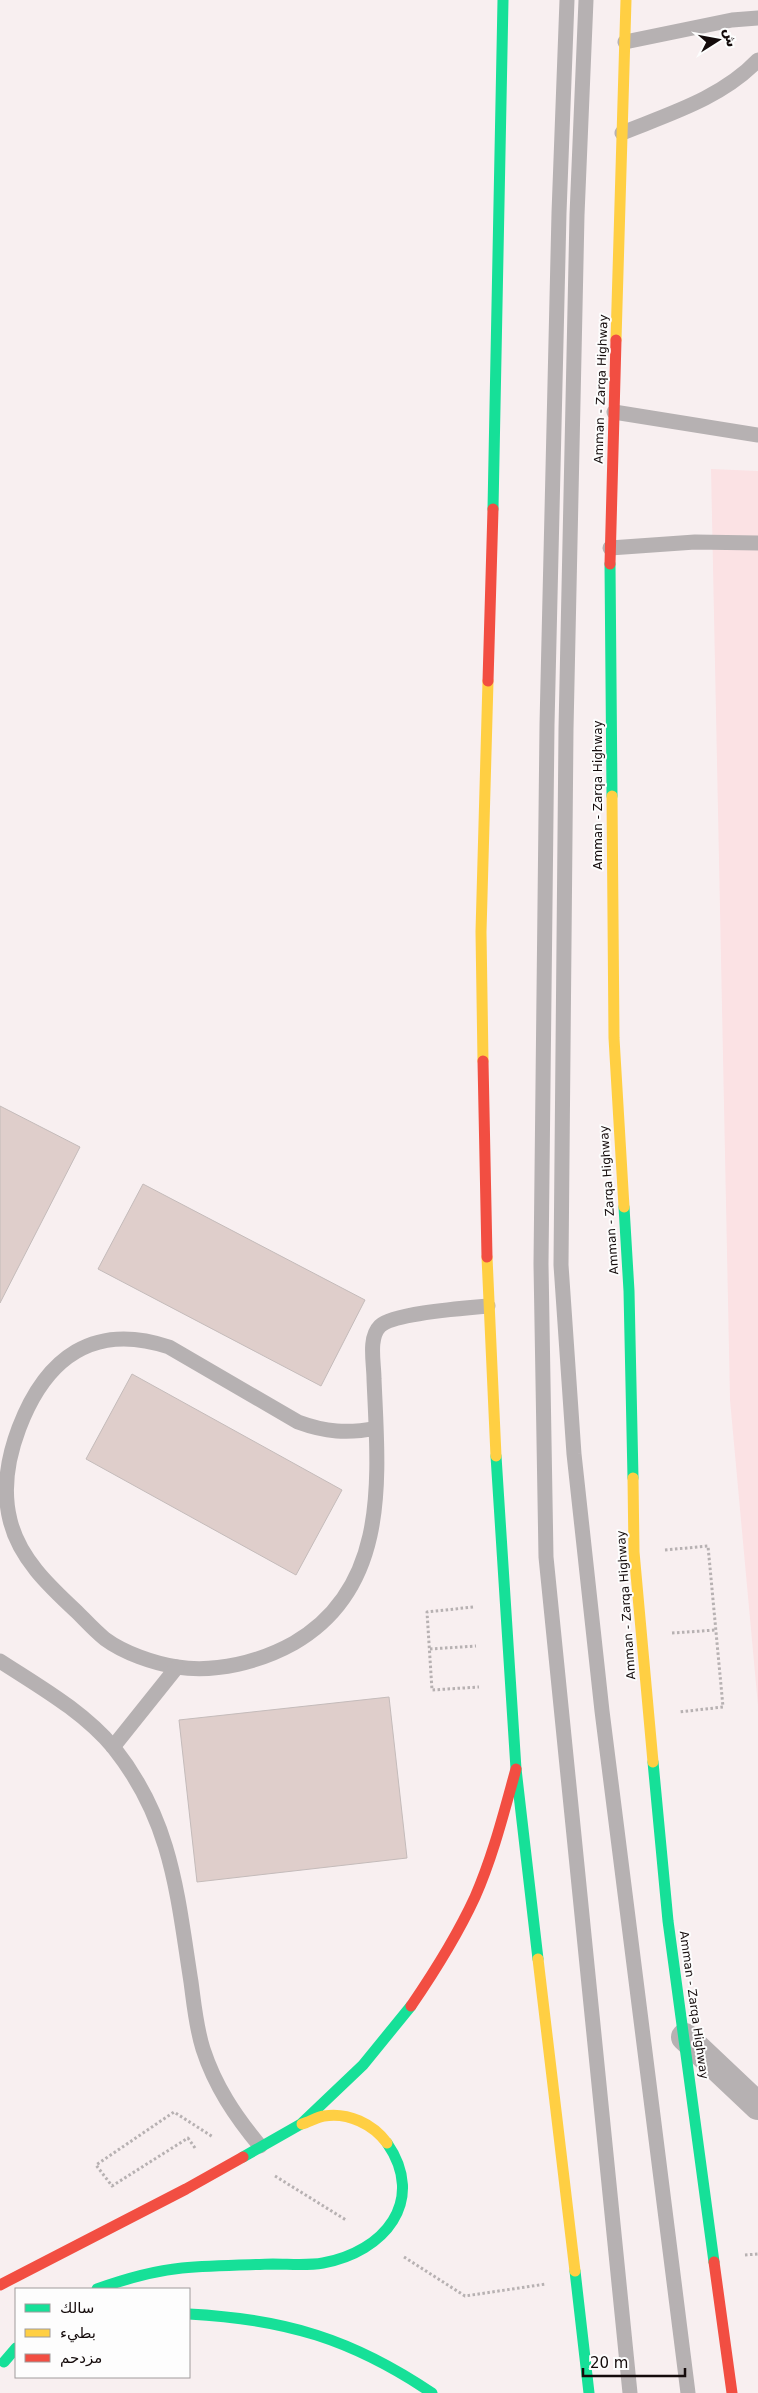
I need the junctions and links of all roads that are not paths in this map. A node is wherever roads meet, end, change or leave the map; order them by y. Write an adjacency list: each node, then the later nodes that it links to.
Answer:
1 (503, 0): 13 (main road)
2 (567, 0): 31 (lane)
3 (586, 0): 32 (lane)
4 (626, 0): 6 (main road, Amman - Zarqa Highway)
5 (758, 18): 6 (lane)
6 (625, 42): 8 (main road, Amman - Zarqa Highway)
7 (758, 60): 8 (lane)
8 (622, 133): 9 (main road, Amman - Zarqa Highway)
9 (614, 412): 10 (lane); 12 (main road, Amman - Zarqa Highway)
10 (758, 435)
11 (758, 543): 12 (lane)
12 (610, 548): 19 (main road, Amman - Zarqa Highway)
13 (488, 1306): 14 (lane); 18 (main road)
14 (376, 1428): 16 (lane); 16 (lane)
15 (0, 1661): 17 (lane)
16 (177, 1667): 17 (lane)
17 (113, 1747): 22 (lane)
18 (516, 1769): 21 (main road); 30 (main road)
19 (685, 2037): 20 (street); 33 (main road, Amman - Zarqa Highway)
20 (758, 2106)
21 (301, 2124): 22 (main road); 24 (main road)
22 (260, 2146): 23 (main road)
23 (0, 2285)
24 (100, 2288)
25 (190, 2314): 29 (main road)
26 (15, 2349): 28 (main road)
27 (15, 2357): 28 (main road)
28 (2, 2363)
29 (432, 2393)
30 (589, 2393)
31 (630, 2393)
32 (688, 2393)
33 (732, 2393)

